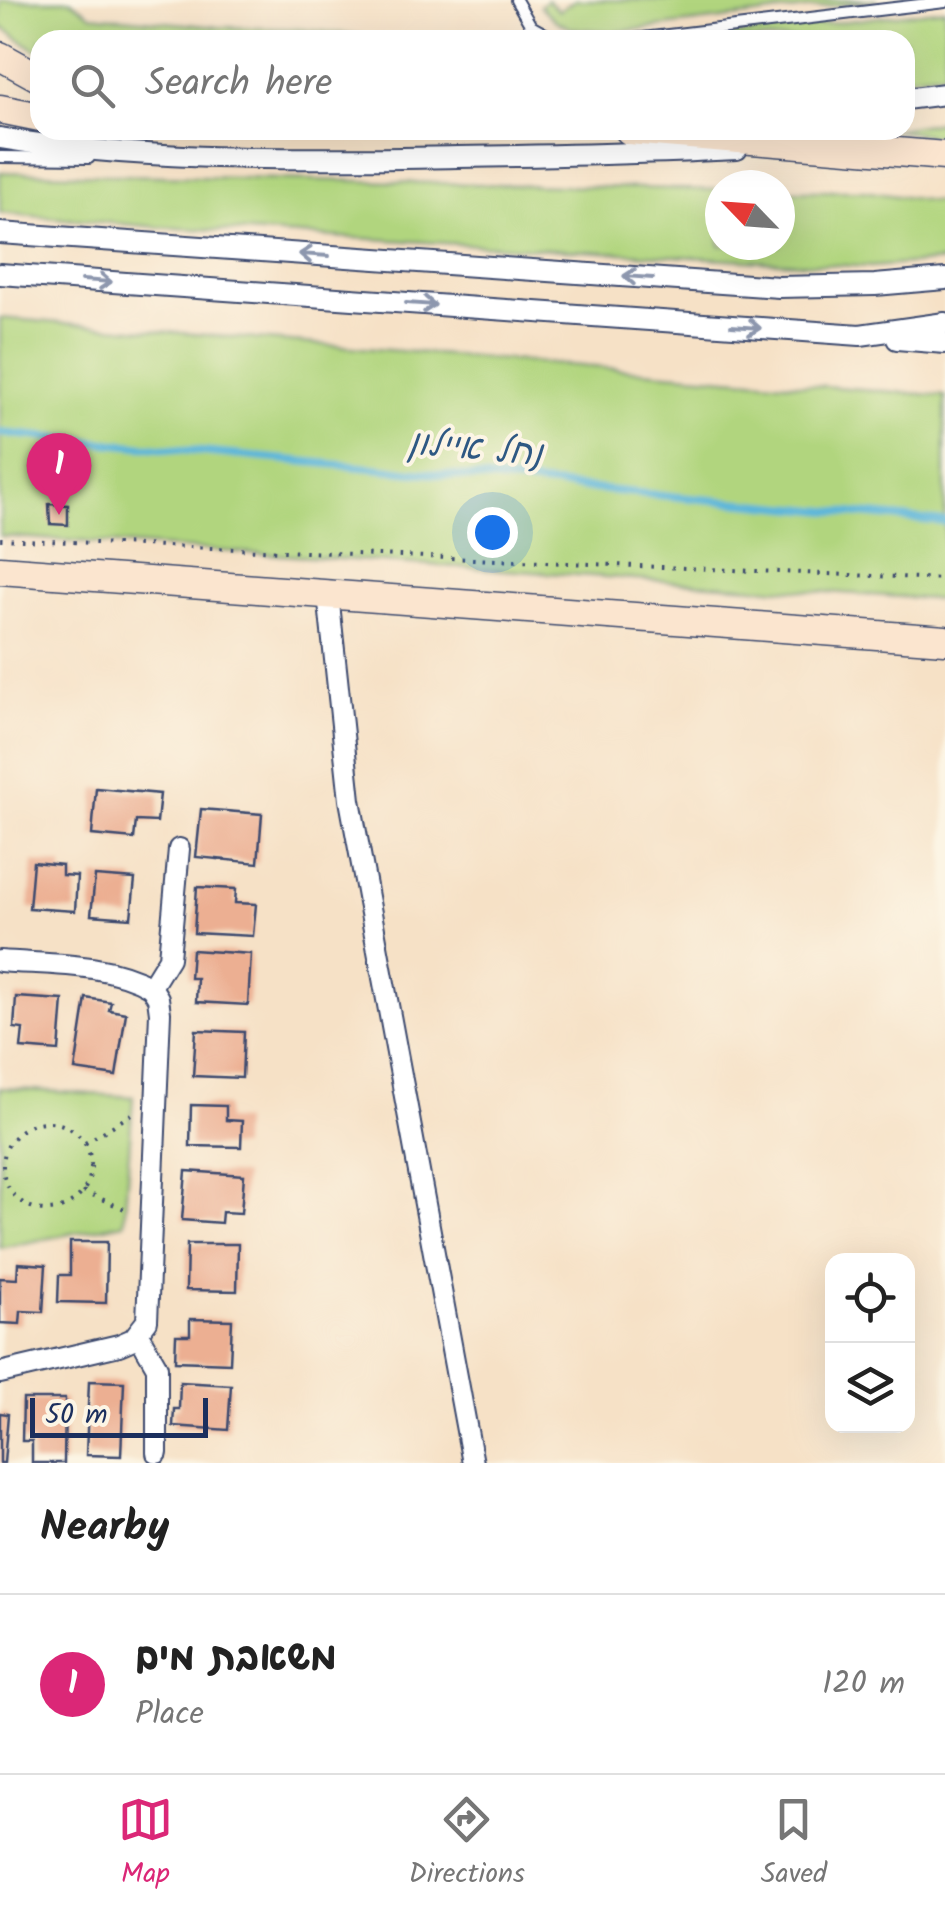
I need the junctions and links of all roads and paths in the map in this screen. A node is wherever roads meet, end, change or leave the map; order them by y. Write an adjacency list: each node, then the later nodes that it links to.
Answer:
1 (516, 0): 3 (lane)
2 (945, 2): 4 (lane)
3 (538, 30)
4 (710, 30)
5 (0, 56): 6 (main road)
6 (30, 72)
7 (945, 94): 8 (street)
8 (915, 98)
9 (0, 109): 10 (main road)
10 (30, 115)
11 (0, 138): 16 (street)
12 (767, 140): 13 (main road)
13 (822, 144): 14 (main road); 16 (street)
14 (945, 156)
15 (0, 158): 16 (lane)
16 (291, 159)
17 (0, 234): 19 (street, one-way to 17)
18 (0, 274): 21 (street, one-way to 21)
19 (945, 279)
20 (945, 323): 21 (street)
21 (860, 336): 22 (street)
22 (945, 343)
23 (0, 539): 25 (path)
24 (0, 570): 26 (main road)
25 (945, 579)
26 (328, 594): 27 (main road); 38 (street)
27 (945, 640)
28 (178, 849): 30 (street)
29 (0, 961): 30 (street)
30 (151, 987): 31 (street)
31 (157, 1098): 32 (path); 34 (street)
32 (85, 1143): 33 (path); 33 (path)
33 (83, 1192): 34 (path)
34 (152, 1221): 35 (street)
35 (138, 1334): 36 (street); 37 (street)
36 (0, 1373)
37 (158, 1453)
38 (473, 1463)

